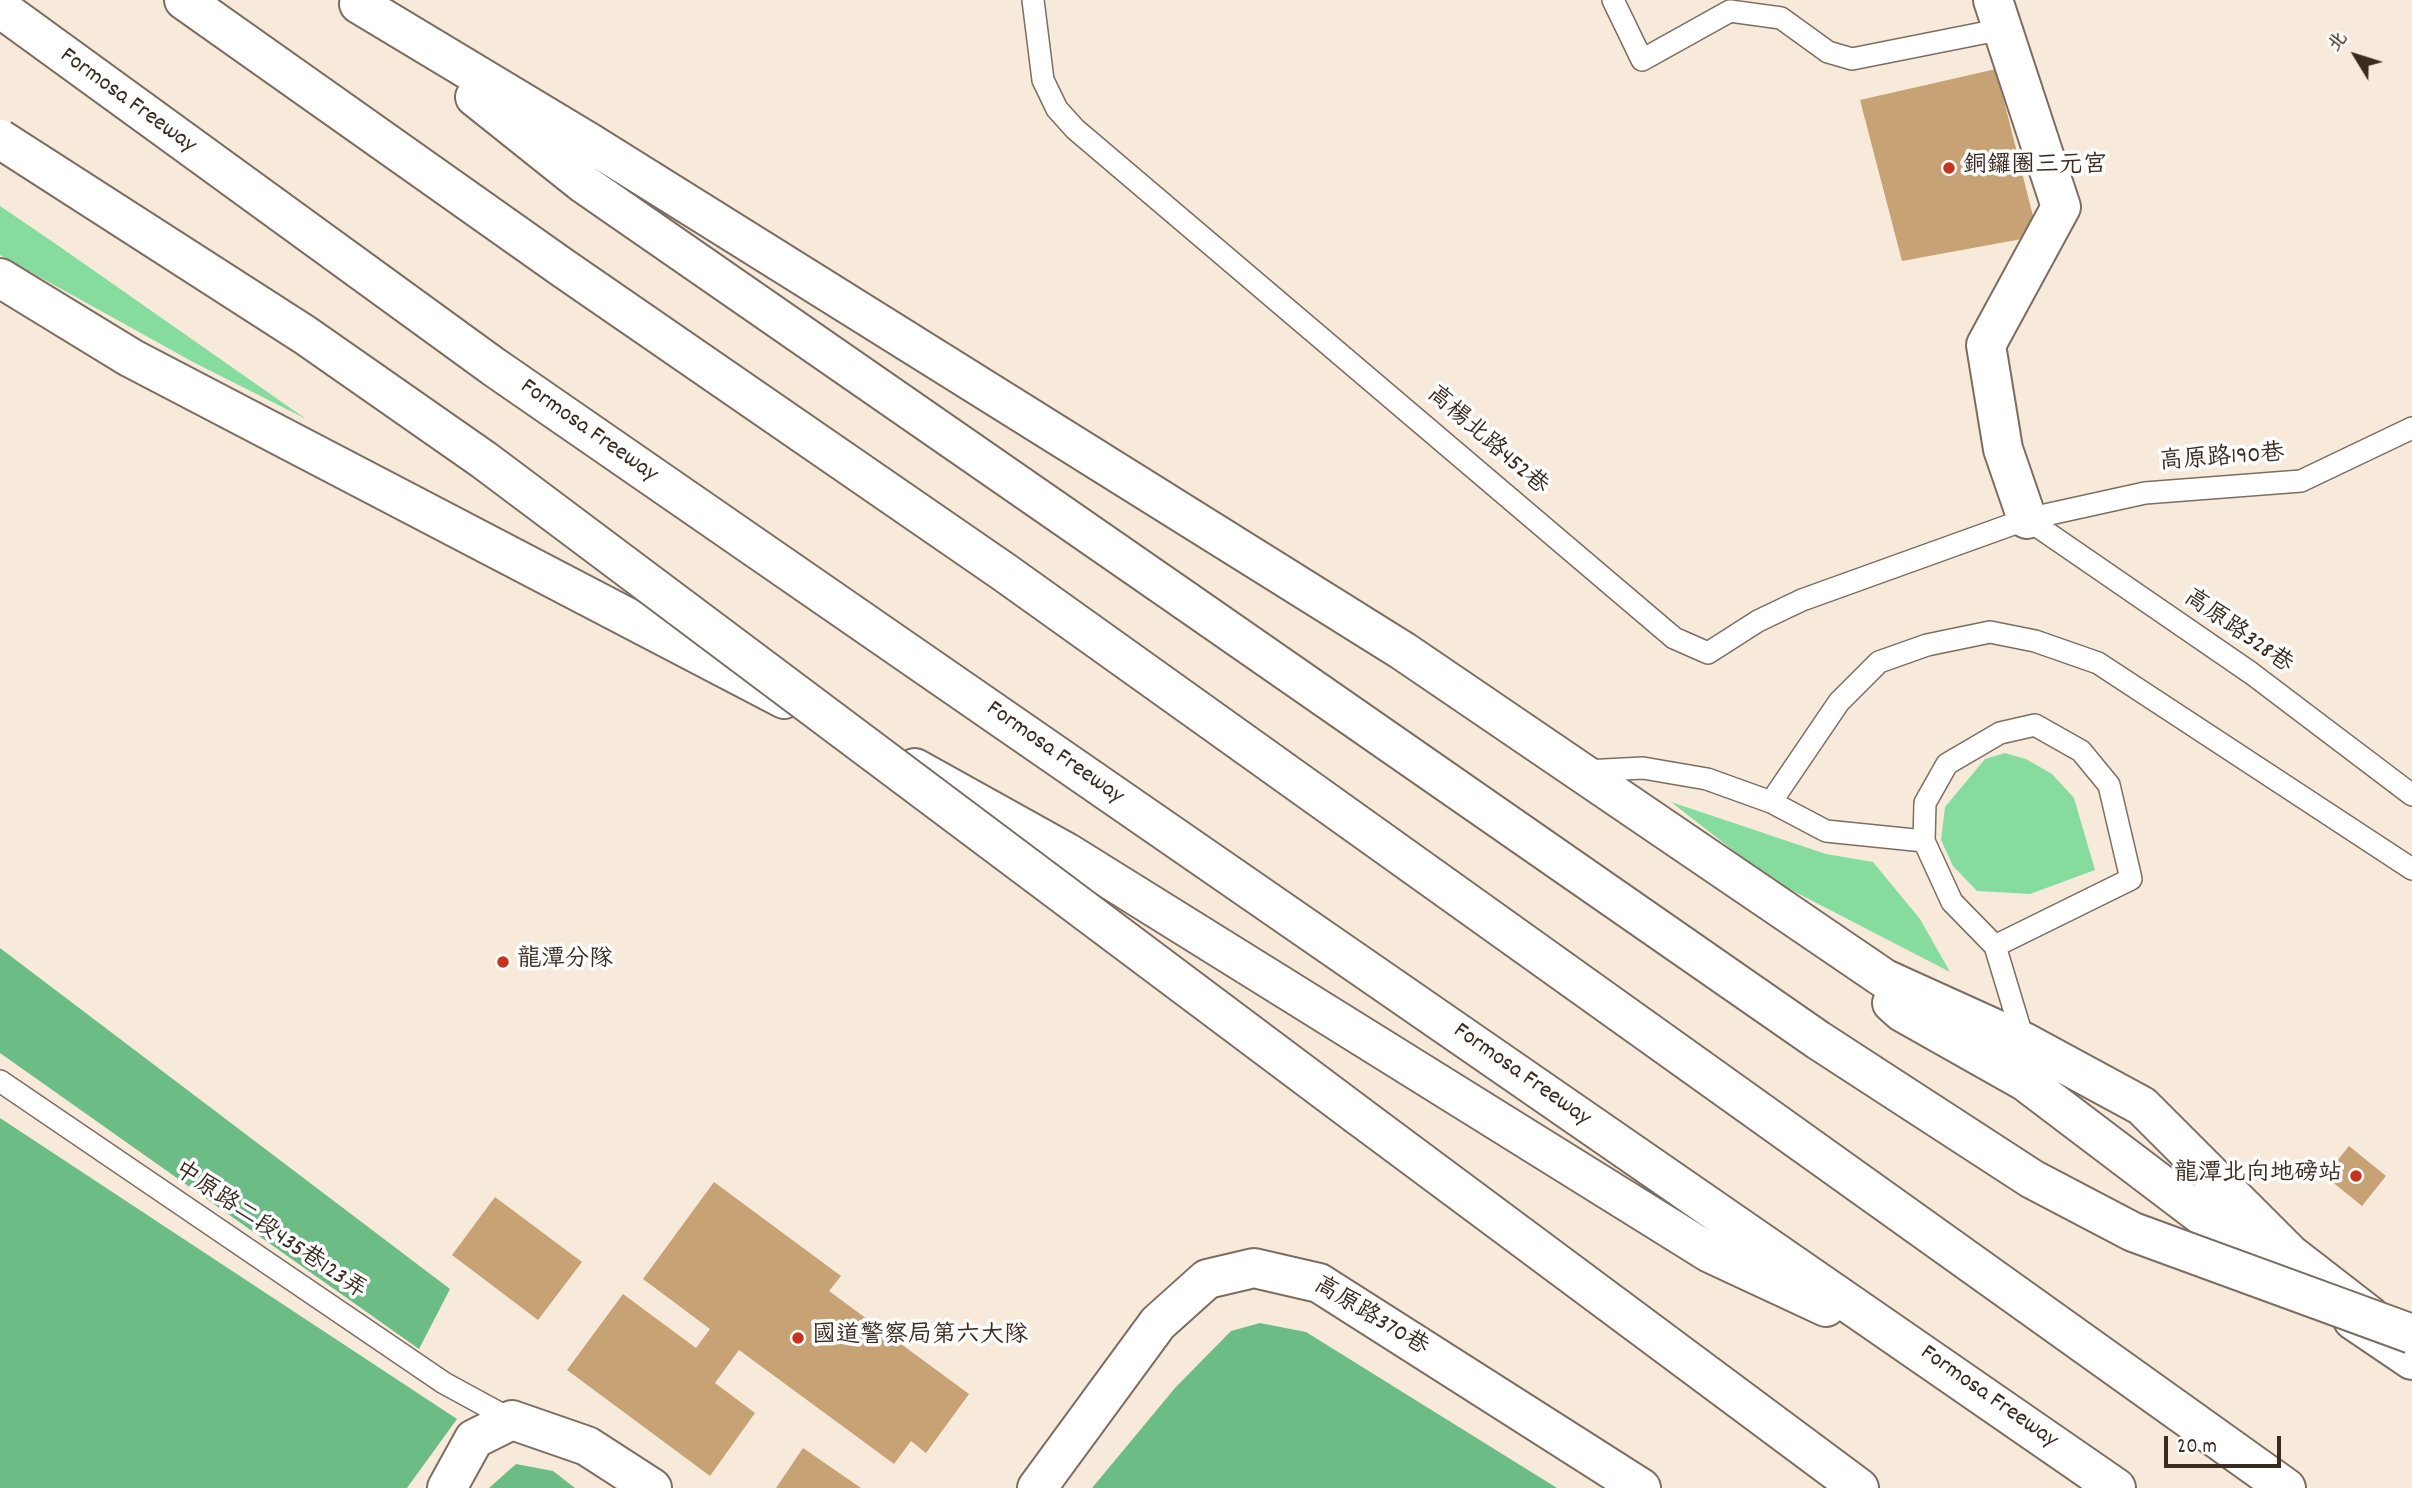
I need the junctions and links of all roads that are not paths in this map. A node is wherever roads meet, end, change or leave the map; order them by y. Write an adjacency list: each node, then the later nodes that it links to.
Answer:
1 (184, 0): 31 (main road)
2 (1033, 0): 10 (lane, 高楊北路452巷)
3 (1613, 0): 6 (lane)
4 (356, 2): 11 (main road); 20 (main road, bridge)
5 (0, 9): 21 (main road, Formosa Freeway)
6 (1998, 15): 10 (main road)
7 (0, 139): 29 (main road, bridge)
8 (0, 278): 21 (main road)
9 (2412, 428): 10 (lane, 高原路190巷)
10 (2027, 520): 12 (lane, 高原路328巷)
11 (1581, 771): 13 (lane); 16 (main road)
12 (2412, 795)
13 (1771, 802): 14 (lane); 15 (lane)
14 (1924, 841): 17 (lane); 17 (lane)
15 (2412, 869)
16 (1816, 932): 18 (main road); 23 (main road)
17 (1994, 946): 18 (lane)
18 (2024, 1042): 22 (main road)
19 (0, 1081): 24 (lane, 中原路二段435巷123弄)
20 (2412, 1334)
21 (1917, 1348): 30 (main road, Formosa Freeway)
22 (2412, 1351)
23 (2412, 1360)
24 (512, 1420): 25 (main road); 26 (main road)
25 (447, 1488)
26 (652, 1488)
27 (1037, 1488): 28 (main road, 高原路370巷)
28 (1641, 1488)
29 (1859, 1488)
30 (2116, 1488)
31 (2286, 1488)

